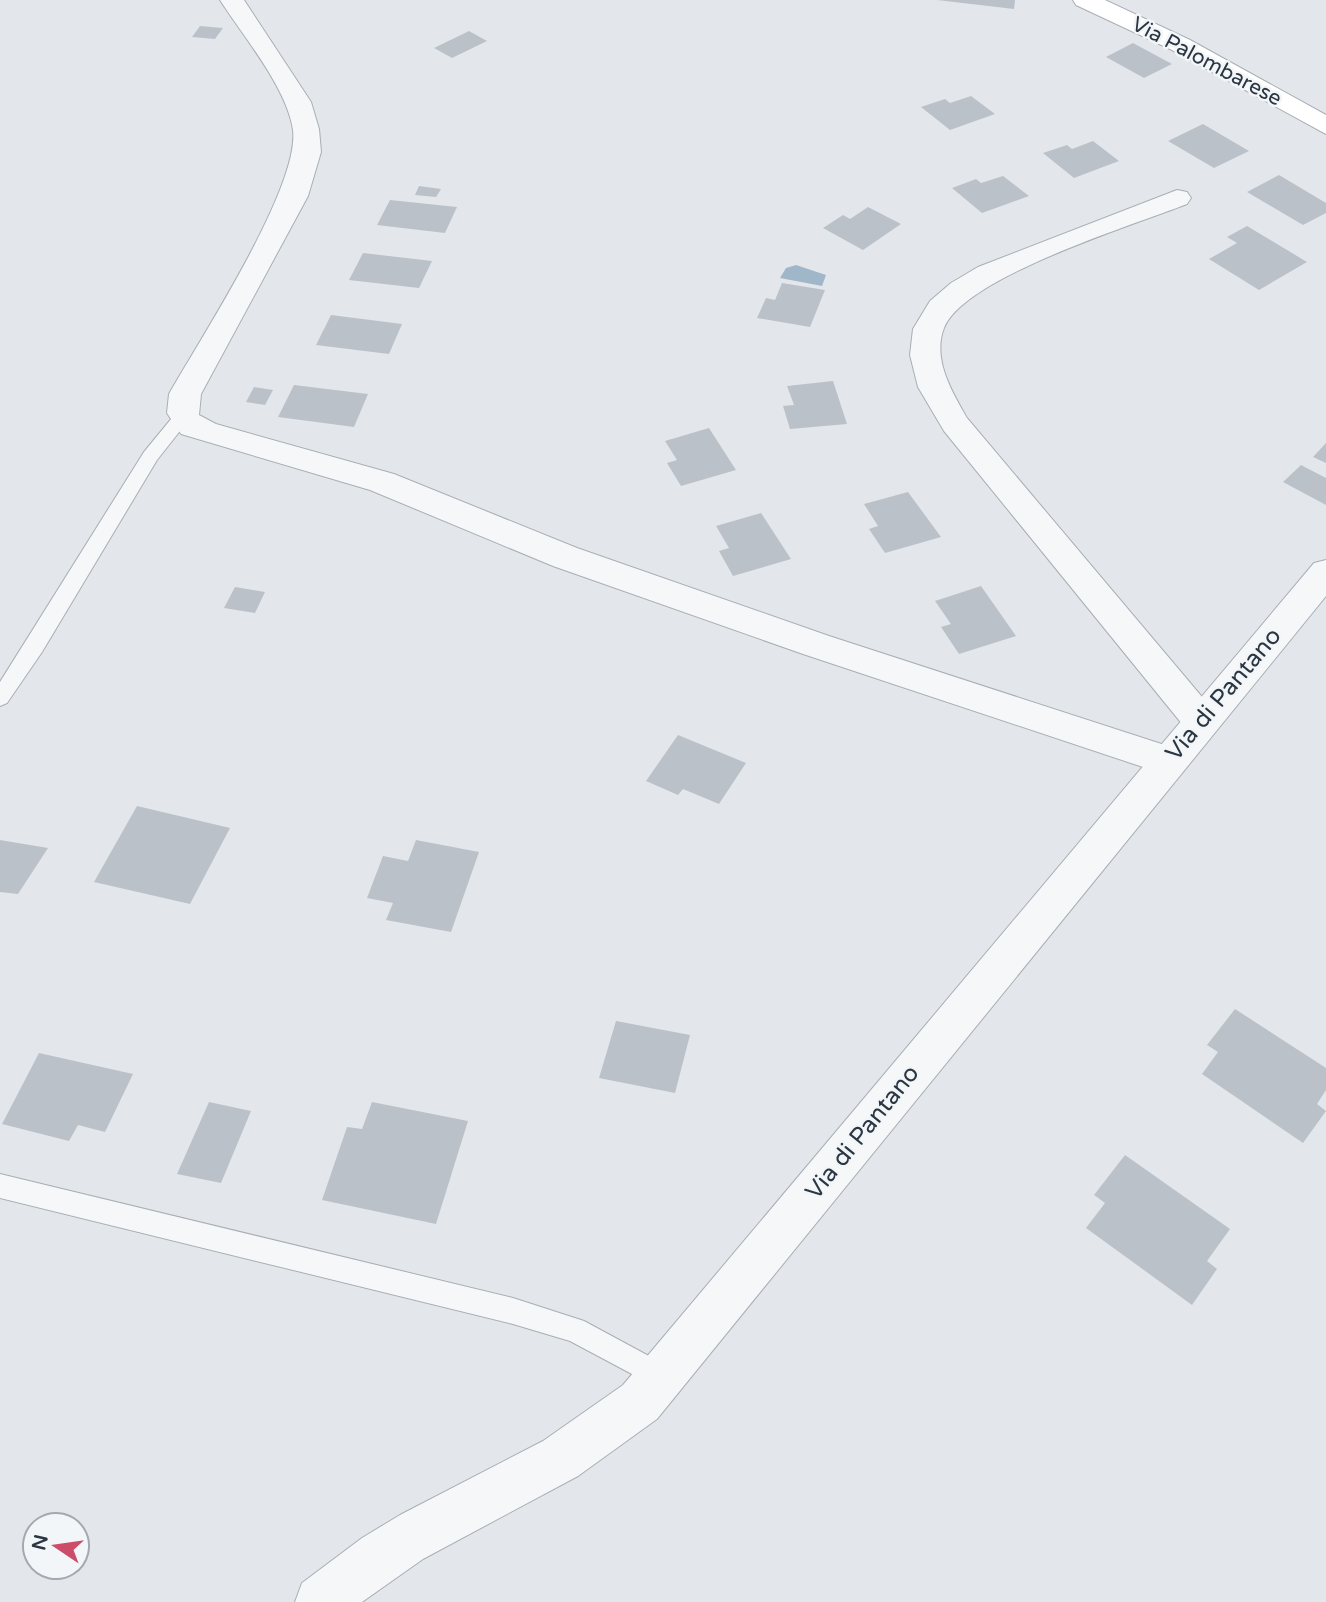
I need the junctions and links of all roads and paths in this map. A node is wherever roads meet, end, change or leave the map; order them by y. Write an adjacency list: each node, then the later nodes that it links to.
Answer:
1 (232, 0): 5 (street)
2 (1085, 0): 3 (main road, Via Palombarese)
3 (1326, 127)
4 (1177, 198): 8 (street)
5 (183, 417): 7 (lane); 9 (street)
6 (1326, 572): 8 (street, Via di Pantano)
7 (0, 698)
8 (1200, 720): 9 (street, Via di Pantano)
9 (1167, 760): 11 (street, Via di Pantano)
10 (0, 1186): 11 (lane)
11 (662, 1377): 12 (street, Via di Pantano)
12 (321, 1602)

